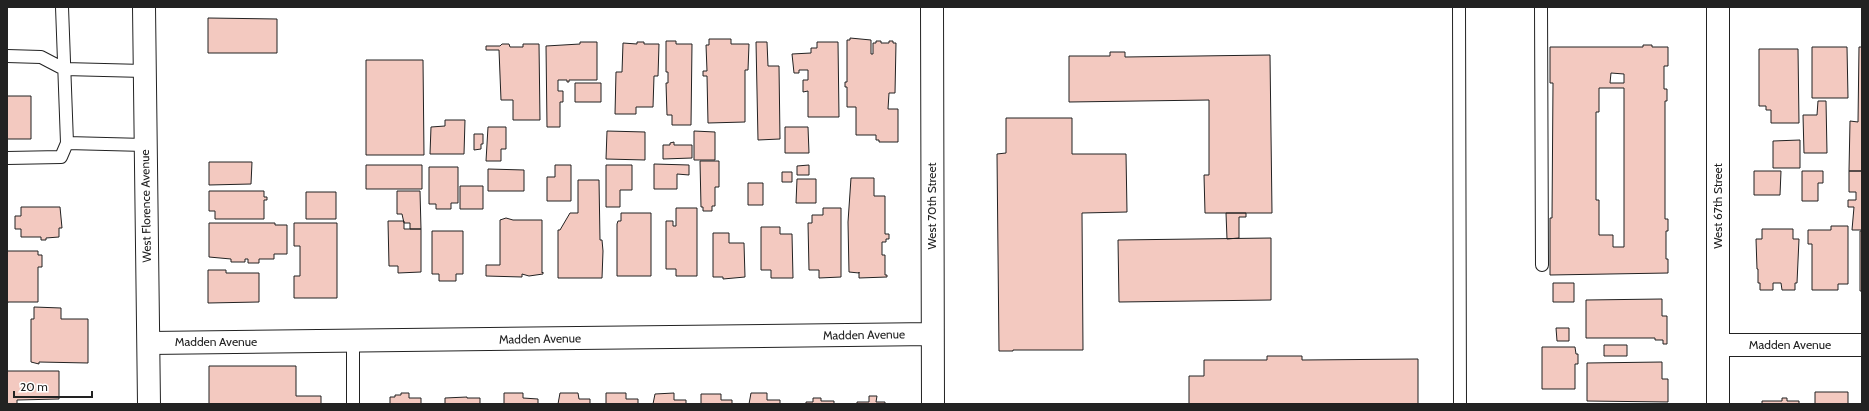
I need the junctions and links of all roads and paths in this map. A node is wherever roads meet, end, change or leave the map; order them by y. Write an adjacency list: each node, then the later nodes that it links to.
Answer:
1 (62, 7): 8 (lane)
2 (144, 7): 9 (street, West Florence Avenue)
3 (932, 7): 14 (street, West 70th Street)
4 (1459, 7): 22 (lane)
5 (1541, 7): 13 (lane)
6 (1718, 7): 17 (street, West 67th Street)
7 (7, 56): 8 (lane)
8 (64, 69): 9 (lane); 10 (lane)
9 (144, 71): 11 (street, West Florence Avenue)
10 (67, 143): 11 (lane); 12 (lane)
11 (145, 145): 16 (street, West Florence Avenue)
12 (7, 158)
13 (1542, 265)
14 (932, 334): 15 (street, Madden Avenue); 21 (street, West 70th Street)
15 (353, 342): 16 (street, Madden Avenue); 20 (lane)
16 (149, 343): 19 (street, West Florence Avenue)
17 (1718, 345): 18 (street, Madden Avenue); 23 (street, West 67th Street)
18 (1862, 345)
19 (149, 404)
20 (354, 404)
21 (932, 404)
22 (1460, 404)
23 (1718, 404)

